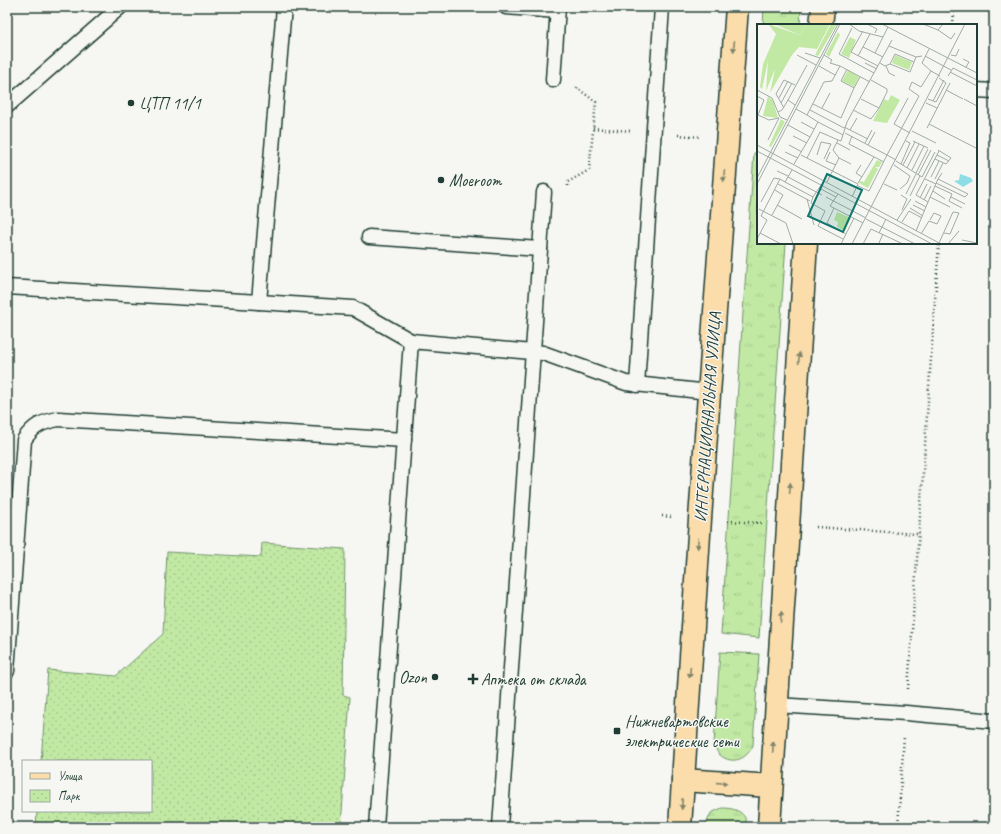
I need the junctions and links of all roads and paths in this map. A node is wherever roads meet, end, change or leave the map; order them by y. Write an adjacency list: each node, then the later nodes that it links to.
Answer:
1 (120, 7): 15 (lane)
2 (284, 7): 23 (lane)
3 (506, 7): 8 (lane)
4 (662, 7): 26 (lane)
5 (737, 7): 27 (main road, ИНТЕРНАЦИОНАЛЬНАЯ УЛИЦА, one-way to 27)
6 (823, 7): 9 (main road)
7 (954, 7): 10 (path)
8 (557, 9): 11 (lane)
9 (821, 24)
10 (953, 24)
11 (553, 80)
12 (578, 81): 16 (path)
13 (977, 90): 14 (lane)
14 (994, 91)
15 (7, 106)
16 (568, 190)
17 (544, 192): 21 (lane)
18 (369, 237): 21 (lane)
19 (806, 244): 30 (main road, one-way to 19)
20 (939, 244): 31 (path)
21 (540, 249): 25 (lane)
22 (7, 287): 23 (lane)
23 (259, 302): 24 (lane)
24 (411, 341): 25 (lane); 28 (lane)
25 (533, 351): 26 (lane); 36 (lane)
26 (637, 385): 27 (lane)
27 (709, 392): 33 (main road, ИНТЕРНАЦИОНАЛЬНАЯ УЛИЦА, one-way to 33)
28 (404, 440): 29 (lane); 35 (lane)
29 (7, 671)
30 (776, 705): 31 (lane); 34 (main road, one-way to 30)
31 (906, 713): 32 (lane); 39 (path)
32 (994, 721)
33 (683, 780): 34 (main road, one-way to 34); 37 (main road, ИНТЕРНАЦИОНАЛЬНАЯ УЛИЦА, one-way to 37)
34 (771, 786): 38 (main road)
35 (376, 827)
36 (500, 827)
37 (680, 827)
38 (769, 827)
39 (898, 827)

